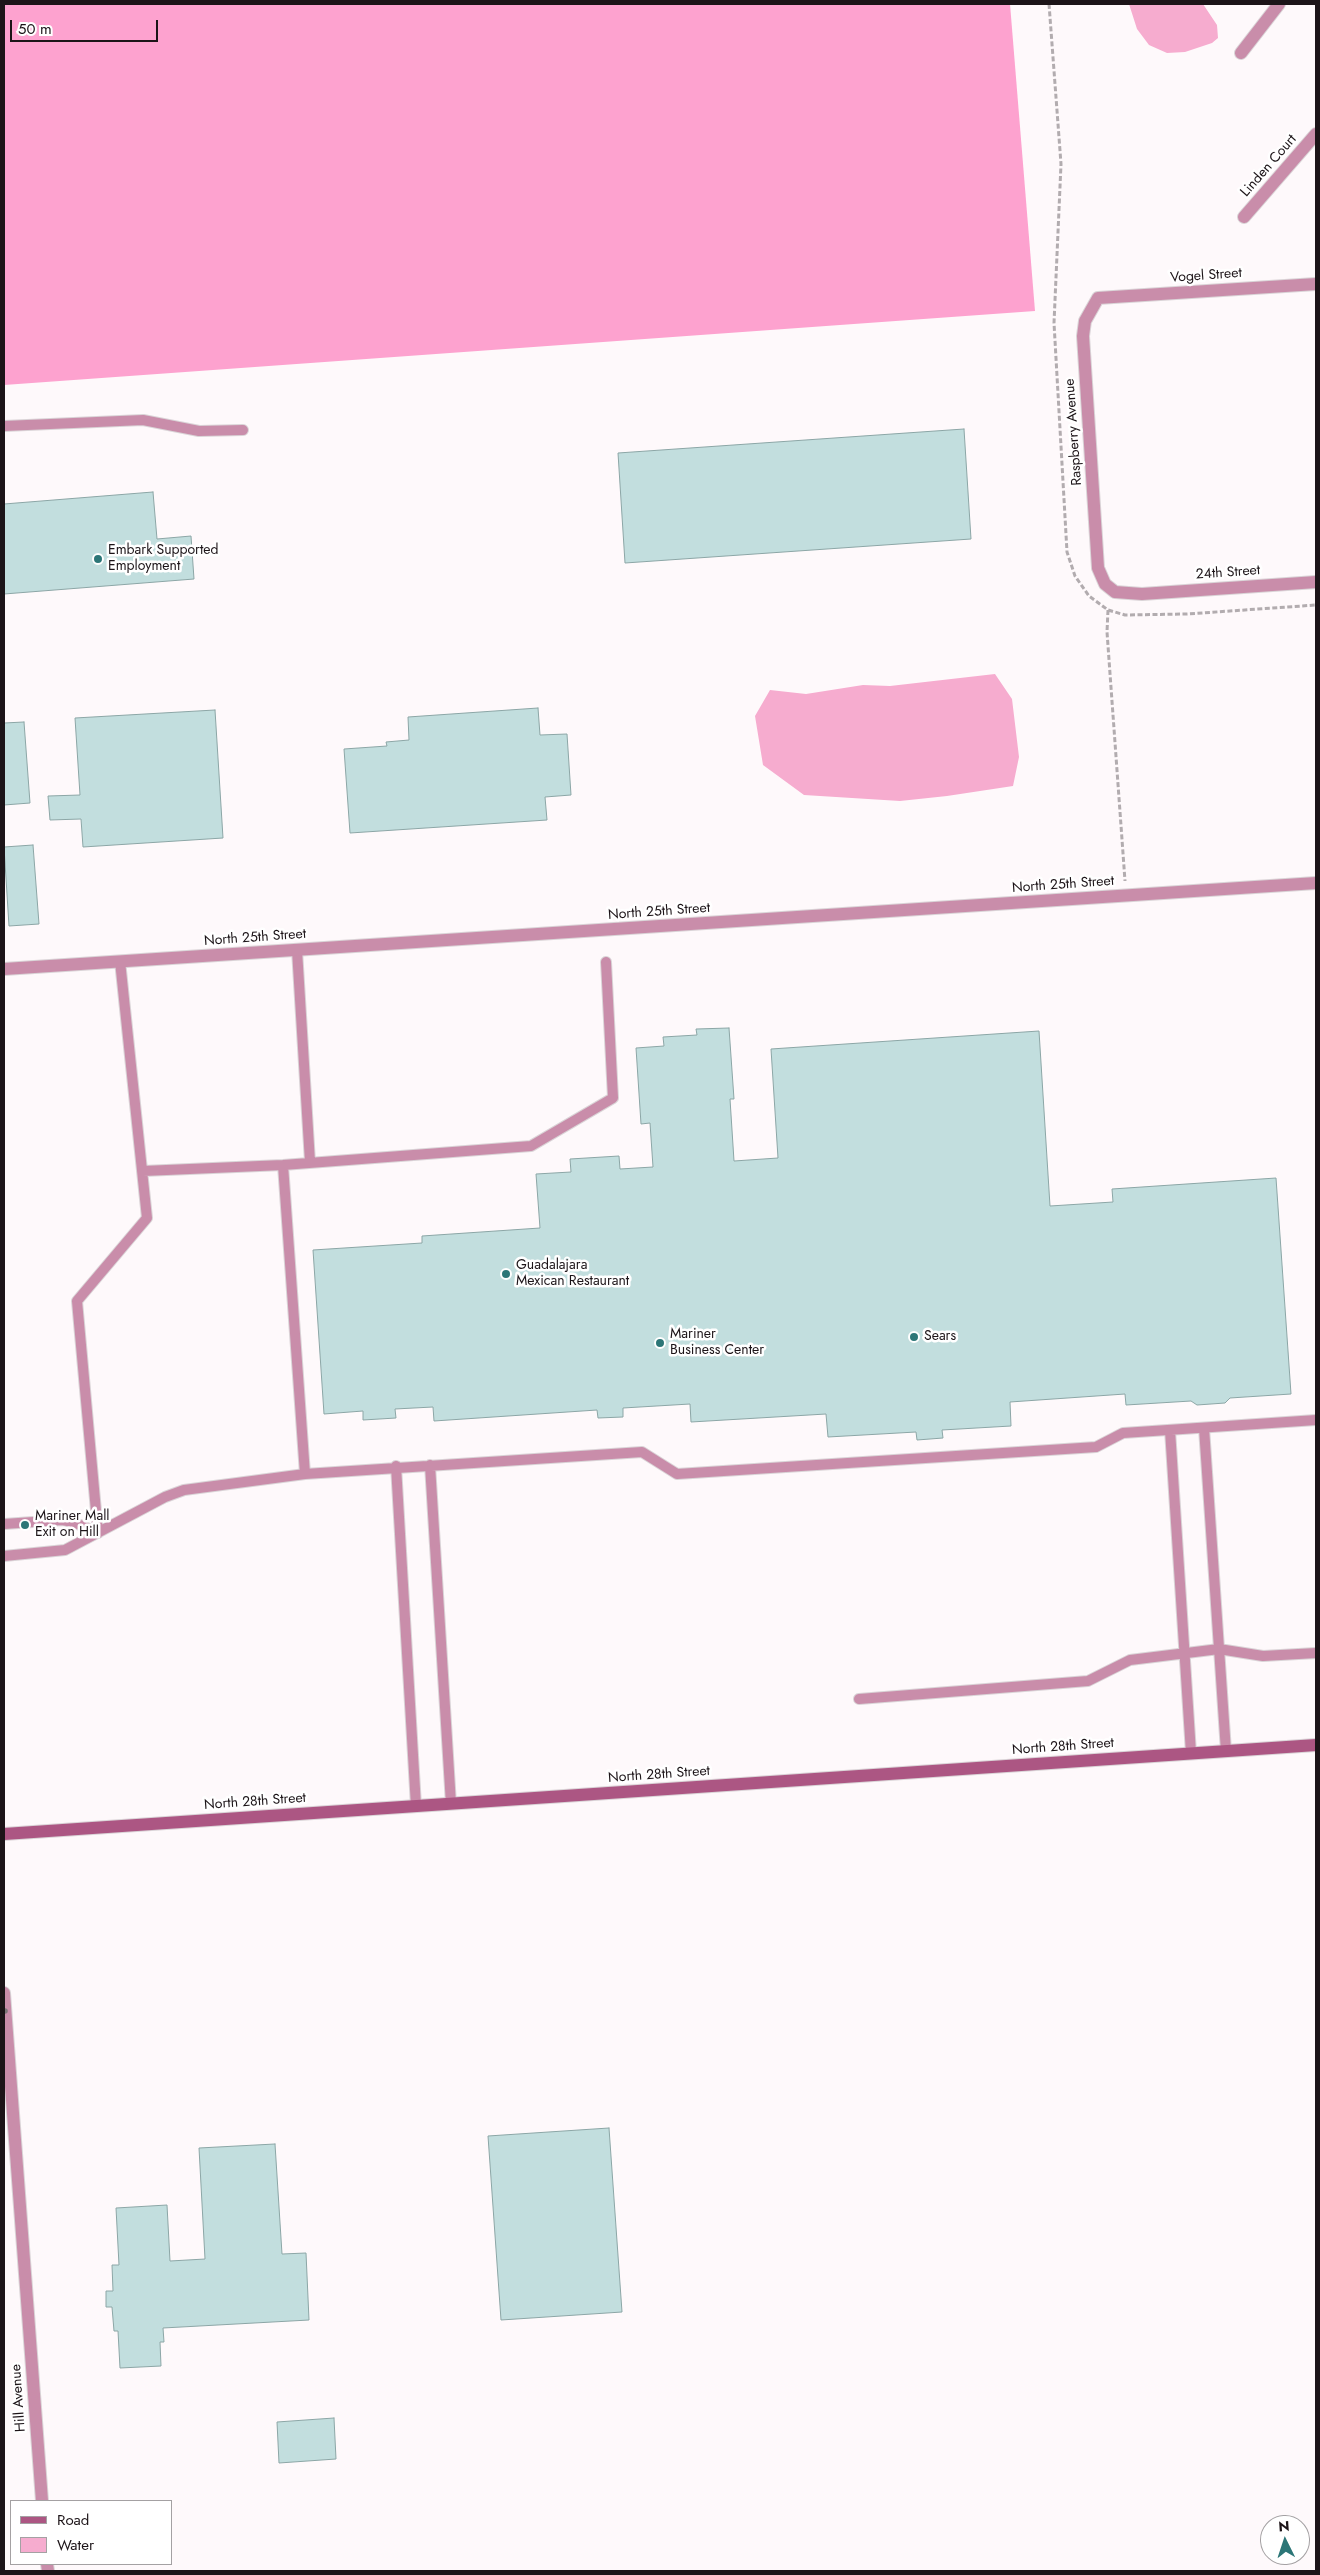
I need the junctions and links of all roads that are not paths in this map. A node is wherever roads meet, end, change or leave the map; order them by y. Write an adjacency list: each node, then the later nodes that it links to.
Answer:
1 (1279, 4): 2 (street)
2 (1241, 53)
3 (1316, 134): 4 (street, Linden Court)
4 (1244, 217)
5 (1316, 284): 6 (street, Vogel Street)
6 (1098, 298): 9 (street, Raspberry Avenue)
7 (4, 426): 8 (lane)
8 (243, 430)
9 (1098, 568): 10 (street, 24th Street)
10 (1316, 582)
11 (1316, 883): 12 (street, North 25th Street)
12 (297, 950): 13 (street, North 25th Street); 16 (lane)
13 (120, 961): 15 (street, North 25th Street); 18 (lane)
14 (606, 962): 16 (lane)
15 (4, 969)
16 (310, 1162): 17 (lane)
17 (283, 1165): 18 (lane); 24 (lane)
18 (143, 1171): 26 (lane)
19 (1316, 1420): 20 (lane)
20 (1204, 1428): 21 (lane); 28 (lane)
21 (1170, 1430): 22 (lane); 29 (lane)
22 (430, 1465): 23 (lane); 35 (lane)
23 (396, 1466): 24 (lane); 36 (lane)
24 (305, 1474): 26 (lane)
25 (4, 1524): 26 (lane)
26 (98, 1533): 27 (lane)
27 (4, 1556)
28 (1219, 1649): 29 (lane); 30 (lane); 33 (lane)
29 (1184, 1653): 31 (lane); 34 (lane)
30 (1316, 1653)
31 (860, 1699)
32 (1316, 1745): 33 (main road, North 28th Street)
33 (1226, 1750): 34 (main road, North 28th Street)
34 (1191, 1753): 35 (main road, North 28th Street)
35 (451, 1804): 36 (main road, North 28th Street)
36 (416, 1806): 37 (main road, North 28th Street)
37 (4, 1834)
38 (4, 1994): 39 (street, Hill Avenue)
39 (42, 2500)

